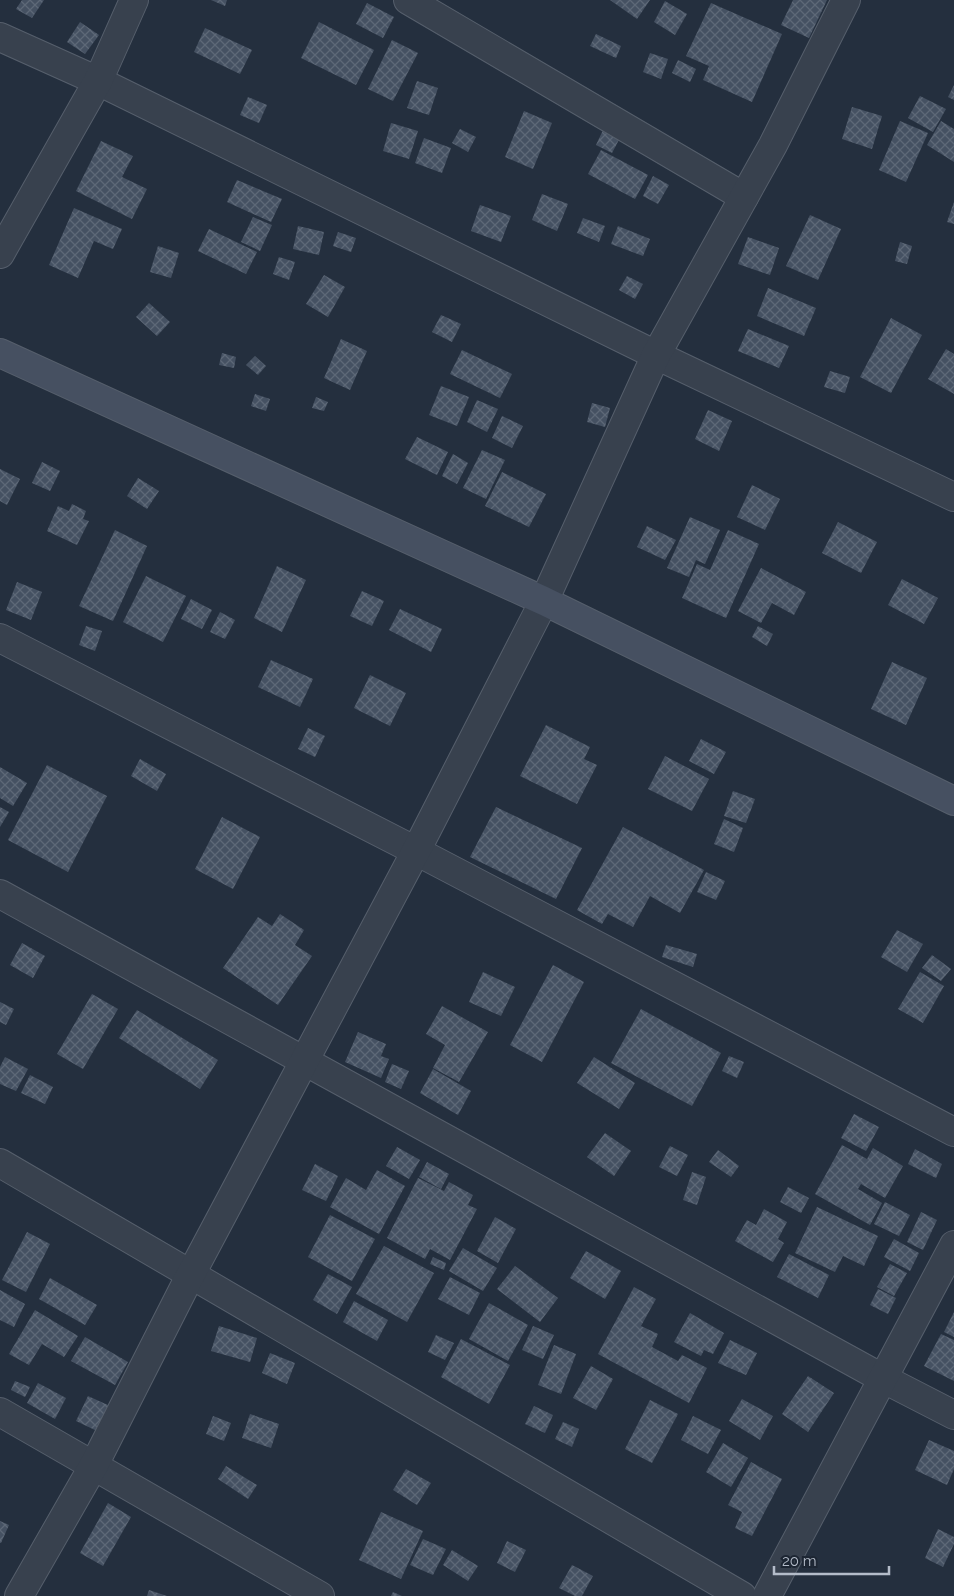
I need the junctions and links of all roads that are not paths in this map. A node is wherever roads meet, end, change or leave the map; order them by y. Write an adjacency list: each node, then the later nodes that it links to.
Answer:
1 (134, 0): 5 (street)
2 (408, 0): 6 (street)
3 (846, 0): 6 (street)
4 (0, 36): 5 (street)
5 (98, 81): 7 (street); 9 (street)
6 (744, 197): 9 (street)
7 (0, 254)
8 (0, 353): 11 (street)
9 (656, 355): 10 (street); 11 (street)
10 (954, 497)
11 (544, 601): 13 (street); 14 (street)
12 (0, 638): 14 (street)
13 (954, 801)
14 (416, 851): 16 (street); 17 (street)
15 (0, 894): 16 (street)
16 (305, 1061): 20 (street); 21 (street)
17 (954, 1132)
18 (0, 1163): 20 (street)
19 (954, 1245): 21 (street)
20 (191, 1274): 24 (street); 27 (street)
21 (882, 1378): 23 (street); 28 (street)
22 (0, 1412): 24 (street)
23 (954, 1415)
24 (94, 1465): 25 (street); 26 (street)
25 (19, 1596)
26 (320, 1596)
27 (742, 1596)
28 (767, 1596)

